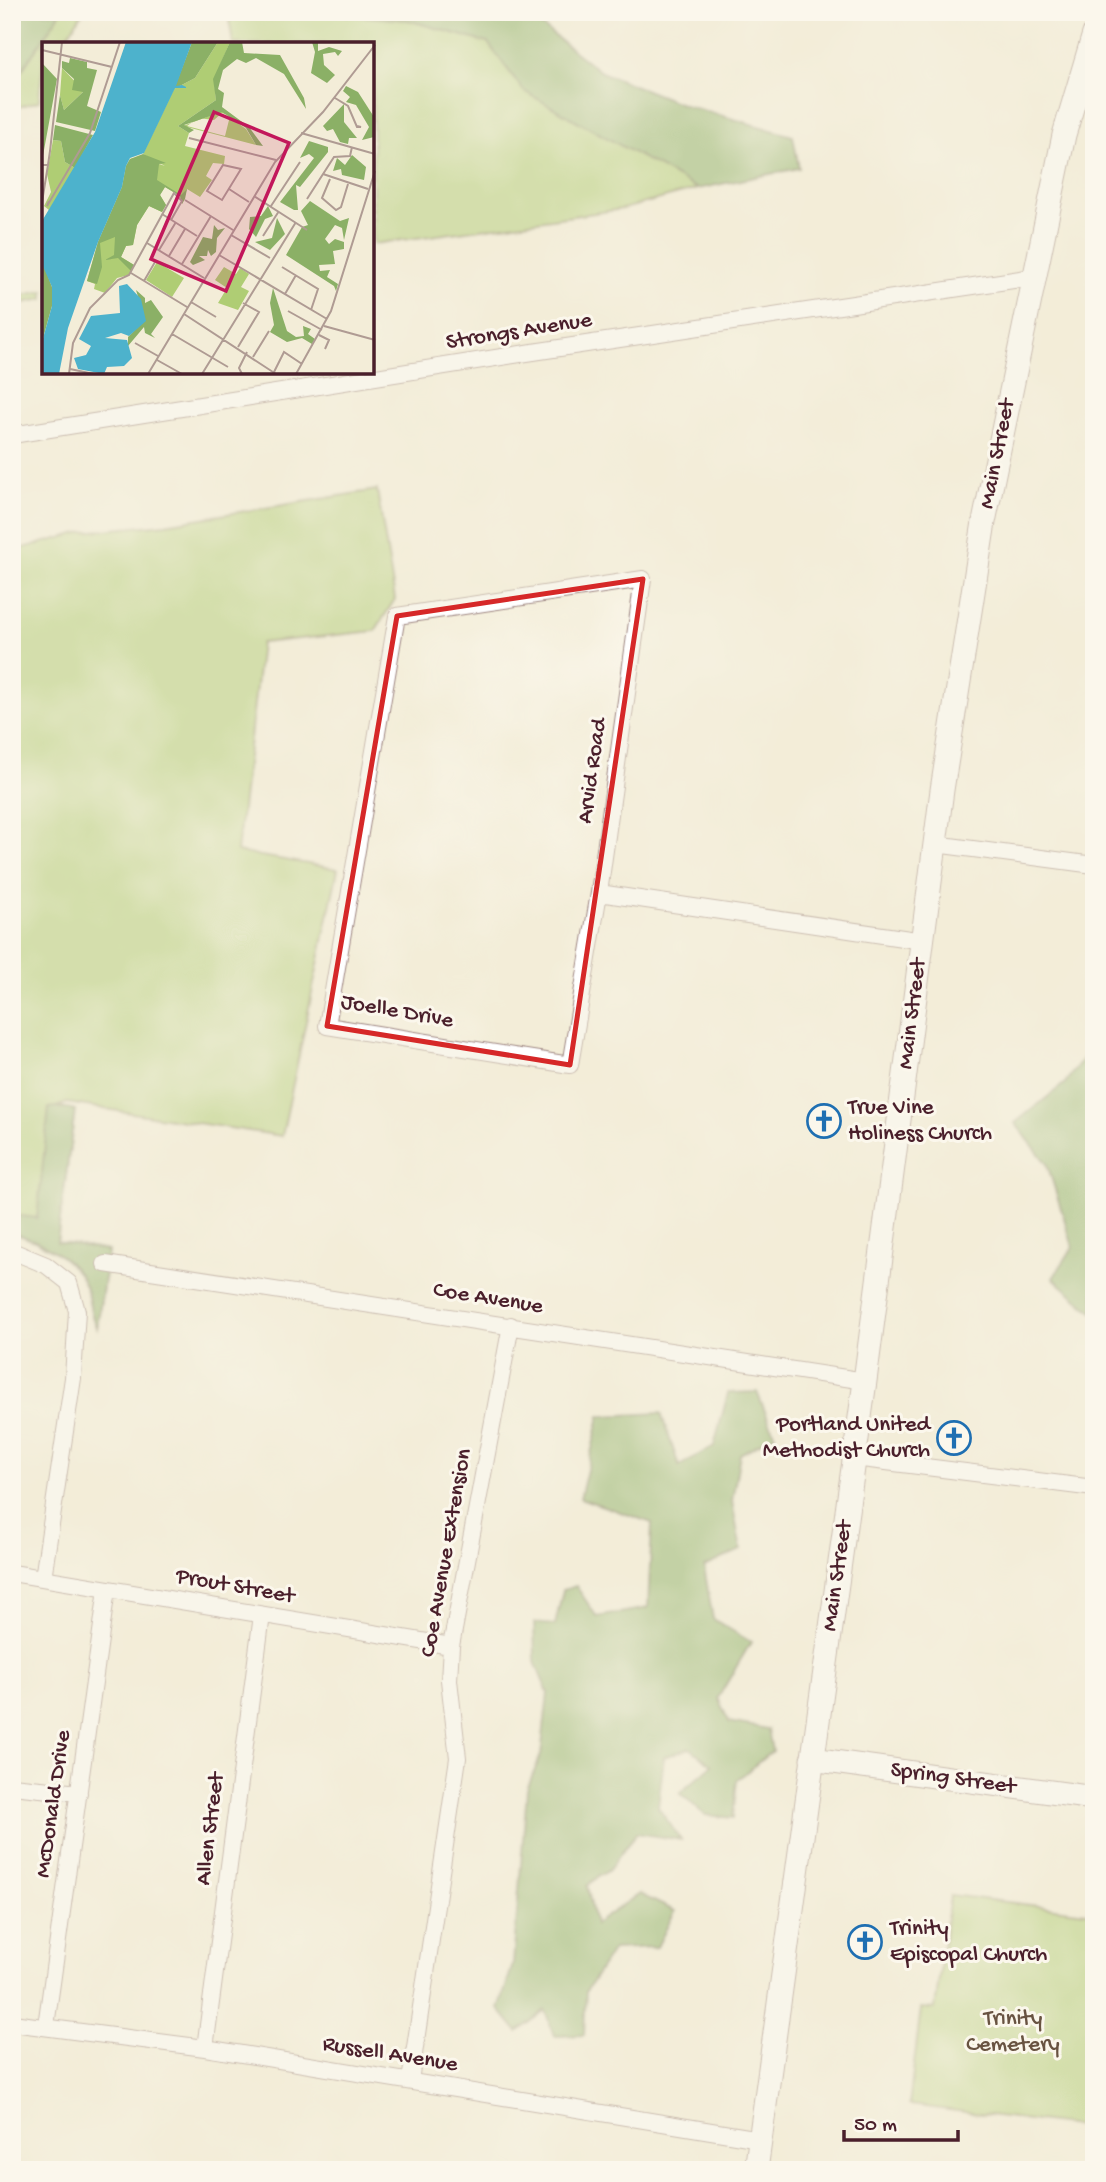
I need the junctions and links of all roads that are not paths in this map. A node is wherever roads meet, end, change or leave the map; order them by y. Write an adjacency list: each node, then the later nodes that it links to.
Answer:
1 (1094, 34): 2 (main road, Main Street)
2 (1033, 278): 3 (street, Strongs Avenue); 5 (main road, Main Street)
3 (12, 435)
4 (397, 615): 7 (street, Arvid Road); 7 (street, Joelle Drive)
5 (935, 844): 6 (street); 8 (main road, Main Street)
6 (1094, 865)
7 (600, 893): 8 (street)
8 (923, 940): 12 (main road, Main Street)
9 (12, 1251): 16 (street)
10 (105, 1264): 11 (street, Coe Avenue)
11 (511, 1325): 12 (street, Coe Avenue); 19 (street, Coe Avenue Extension)
12 (864, 1381): 13 (main road, Main Street)
13 (854, 1458): 14 (street); 20 (main road, Main Street)
14 (1094, 1488)
15 (12, 1573): 16 (street, Prout Street)
16 (43, 1578): 17 (street, Prout Street)
17 (107, 1589): 18 (street, Prout Street); 22 (street, McDonald Drive)
18 (262, 1615): 19 (street, Prout Street); 26 (street, Allen Street)
19 (451, 1646): 27 (street, Coe Avenue Extension)
20 (812, 1759): 23 (main road, Spring Street); 28 (main road, Main Street)
21 (12, 1786): 22 (street)
22 (79, 1793): 25 (street, McDonald Drive)
23 (1094, 1798)
24 (12, 2023): 25 (street, Russell Avenue)
25 (46, 2026): 26 (street, Russell Avenue)
26 (205, 2048): 27 (street, Russell Avenue)
27 (410, 2081): 28 (street, Russell Avenue)
28 (760, 2139): 29 (main road, Main Street)
29 (756, 2170)

